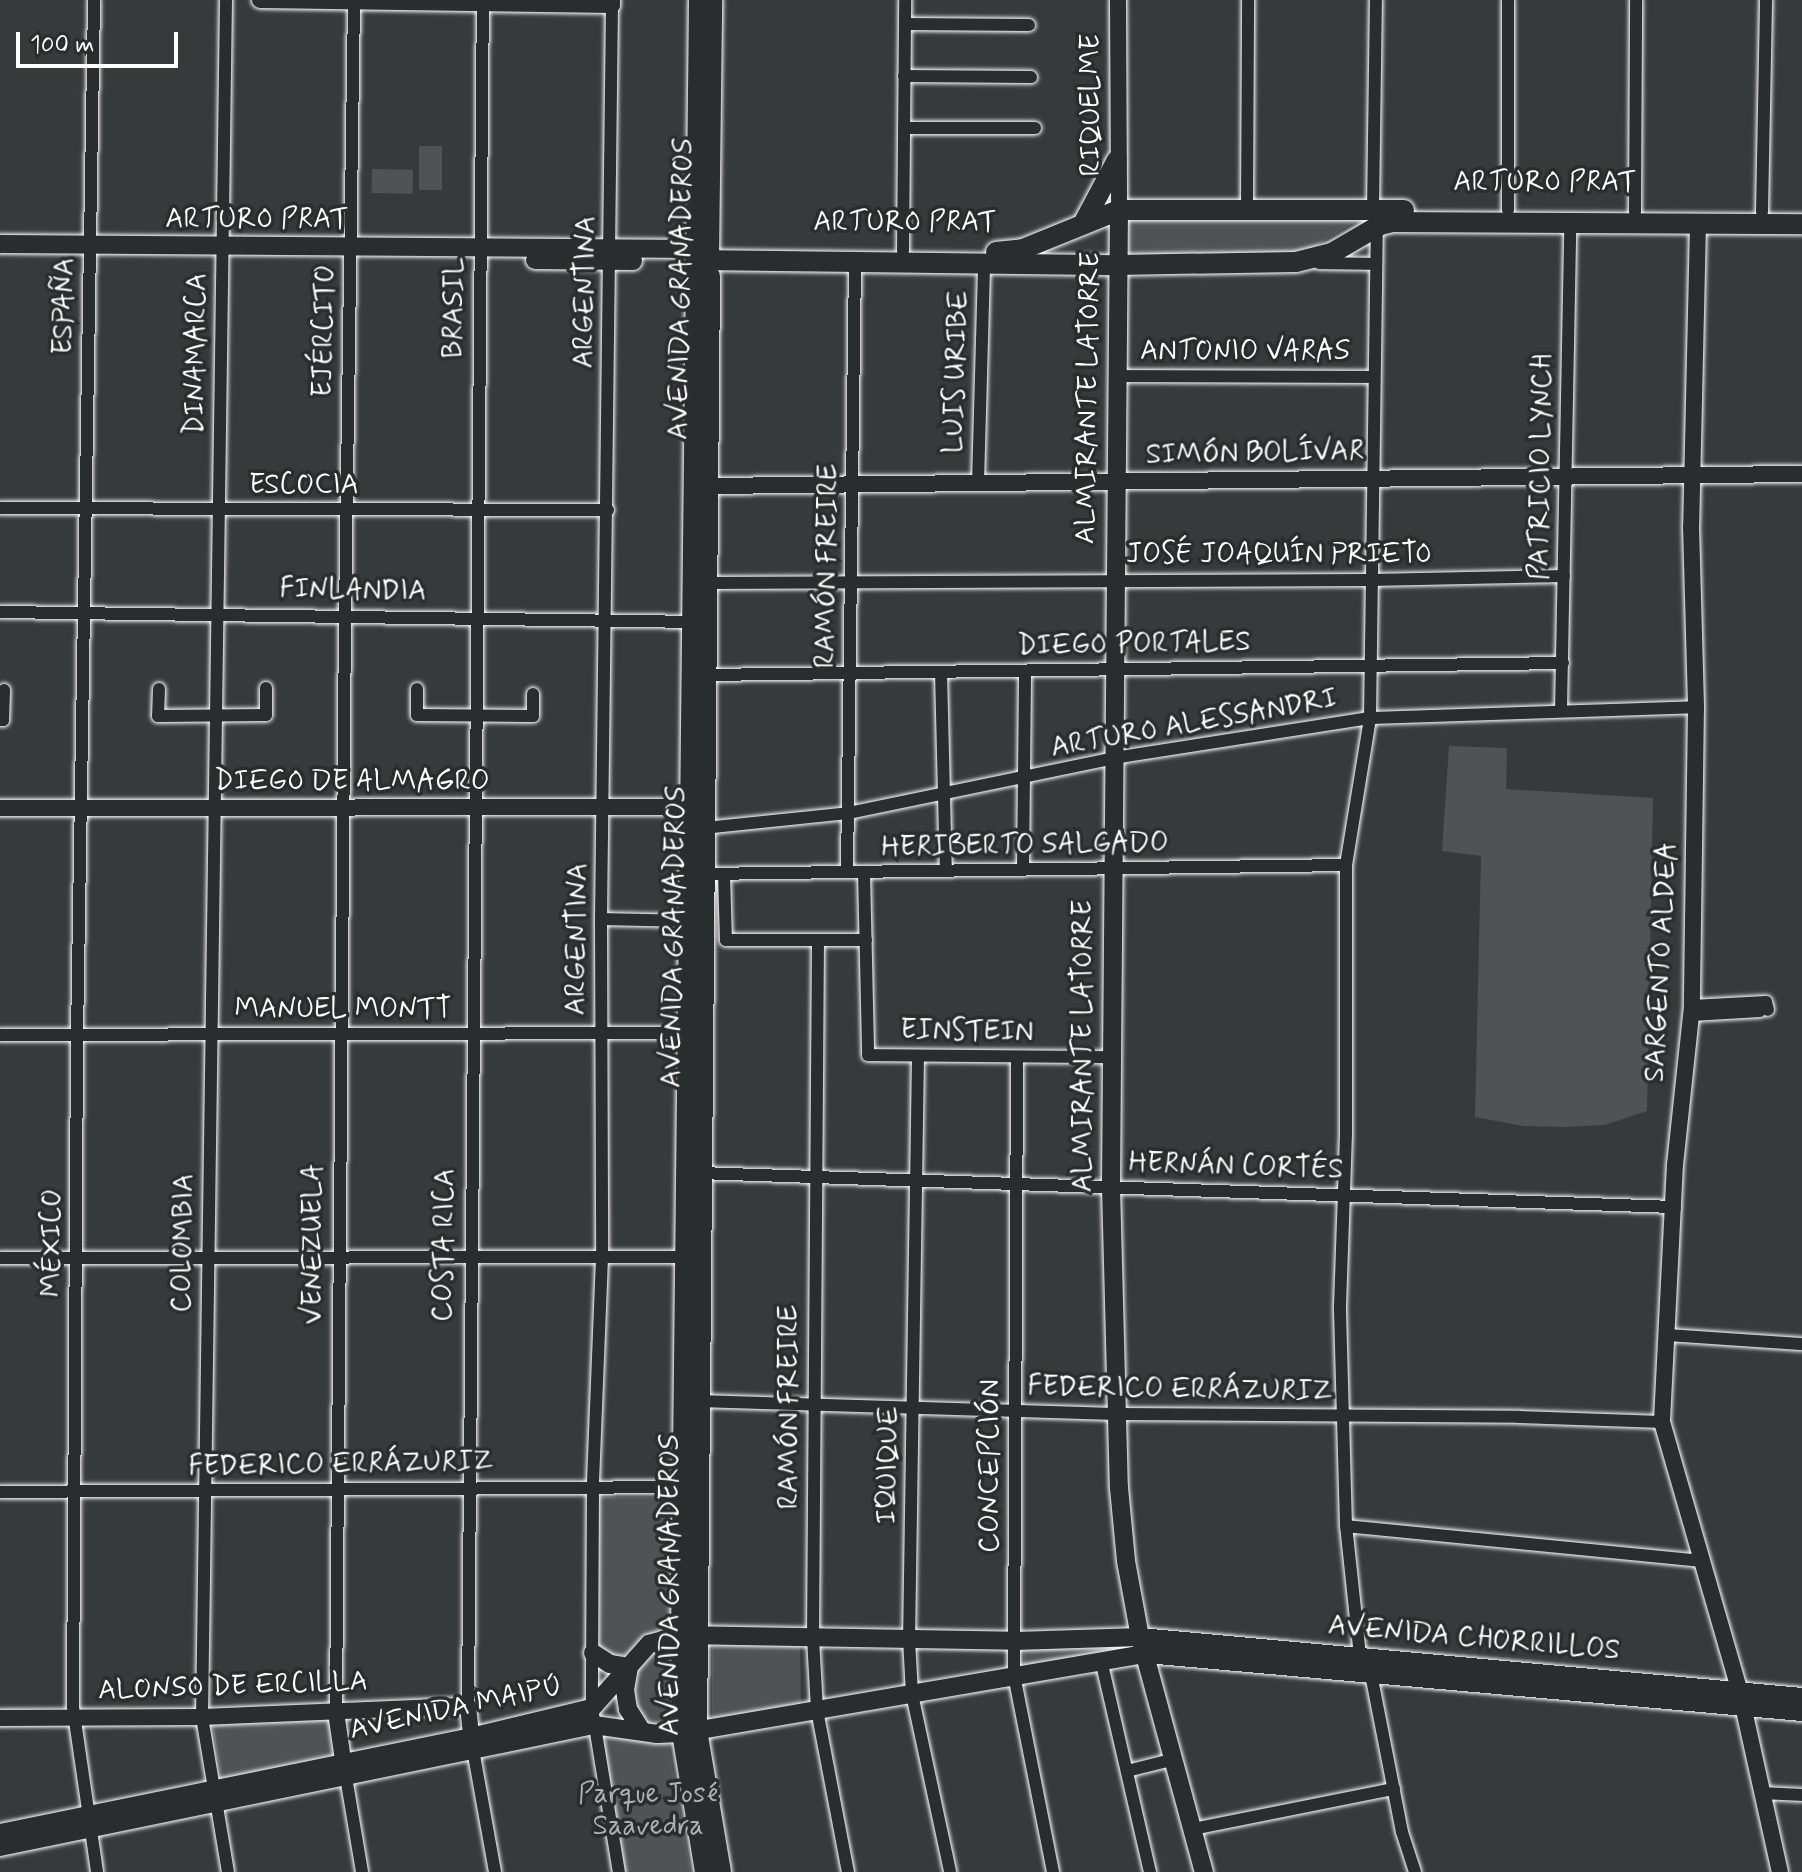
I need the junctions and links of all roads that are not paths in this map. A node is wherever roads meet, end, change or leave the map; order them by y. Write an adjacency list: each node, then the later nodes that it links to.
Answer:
1 (94, 0): 36 (street, ESPAÑA)
2 (226, 0): 37 (street, DINAMARCA)
3 (260, 0): 13 (street)
4 (699, 0): 41 (main road, AVENIDA GRANADEROS)
5 (713, 0): 41 (main road, AVENIDA GRANADEROS)
6 (905, 0): 16 (street)
7 (1118, 0): 22 (street, RIQUELME)
8 (1248, 0): 23 (street)
9 (1376, 0): 29 (street)
10 (1508, 0): 25 (street)
11 (1636, 0): 26 (street)
12 (1766, 0): 27 (street)
13 (354, 1): 14 (street); 38 (street, EJÉRCITO)
14 (483, 2): 15 (street); 39 (street, BRASIL)
15 (612, 2): 40 (street, ARGENTINA)
16 (905, 24): 17 (street); 18 (street)
17 (1029, 25)
18 (904, 76): 19 (street); 20 (street)
19 (1031, 77)
20 (904, 128): 21 (street); 35 (street)
21 (1035, 128)
22 (1117, 160): 24 (street, RIQUELME); 30 (main road)
23 (1247, 209): 24 (main road, ARTURO PRAT); 29 (main road, ARTURO PRAT)
24 (1119, 210): 30 (main road, ARTURO PRAT); 47 (main road, ALMIRANTE LATORRE)
25 (1508, 210): 26 (main road, ARTURO PRAT); 29 (main road, ARTURO PRAT)
26 (1635, 212): 27 (main road, ARTURO PRAT)
27 (1762, 212): 28 (main road, ARTURO PRAT)
28 (1802, 212)
29 (1375, 218): 31 (main road, ARTURO PRAT); 44 (main road, ARTURO PRAT); 46 (street)
30 (1084, 222): 35 (main road, ARTURO PRAT)
31 (1570, 224): 32 (main road, ARTURO PRAT); 52 (street, PATRICIO LYNCH)
32 (1698, 224): 33 (main road, ARTURO PRAT); 51 (street, SARGENTO ALDEA)
33 (1802, 224)
34 (0, 244): 36 (main road, ARTURO PRAT)
35 (903, 251): 41 (main road, ARTURO PRAT)
36 (90, 252): 37 (main road, ARTURO PRAT); 42 (main road, ARTURO PRAT); 59 (street, ESPAÑA)
37 (222, 253): 38 (main road, ARTURO PRAT); 60 (street, DINAMARCA)
38 (350, 253): 39 (main road, ARTURO PRAT); 61 (street, EJÉRCITO)
39 (479, 254): 40 (main road, ARTURO PRAT); 62 (street, BRASIL)
40 (610, 254): 41 (main road, ARTURO PRAT); 63 (street, ARGENTINA)
41 (703, 254): 43 (main road, ARTURO PRAT); 57 (main road, AVENIDA GRANADEROS); 75 (main road, AVENIDA GRANADEROS)
42 (0, 256)
43 (855, 261): 45 (main road, ARTURO PRAT); 56 (street, RAMÓN FREIRE)
44 (1296, 262): 46 (street, ARTURO PRAT); 47 (main road, ARTURO PRAT)
45 (984, 263): 47 (main road, ARTURO PRAT); 55 (street, LUIS URIBE)
46 (1376, 264): 49 (street)
47 (1118, 265): 48 (main road, ALMIRANTE LATORRE)
48 (1116, 376): 49 (street, ANTONIO VARAS); 54 (main road, ALMIRANTE LATORRE)
49 (1374, 377): 53 (street)
50 (1802, 474): 51 (street, SIMÓN BOLÍVAR)
51 (1692, 475): 52 (street, SIMÓN BOLÍVAR); 88 (street, SARGENTO ALDEA)
52 (1565, 476): 53 (street, SIMÓN BOLÍVAR); 64 (street, PATRICIO LYNCH)
53 (1372, 479): 54 (street, SIMÓN BOLÍVAR); 66 (street)
54 (1115, 482): 55 (street, SIMÓN BOLÍVAR); 65 (main road, ALMIRANTE LATORRE)
55 (978, 483): 56 (street, SIMÓN BOLÍVAR)
56 (854, 485): 57 (street, SIMÓN BOLÍVAR); 68 (street, RAMÓN FREIRE)
57 (708, 486): 67 (main road, AVENIDA GRANADEROS)
58 (0, 508): 59 (street, ESCOCIA)
59 (86, 509): 60 (street, ESCOCIA); 70 (street, ESPAÑA)
60 (218, 509): 61 (street, ESCOCIA); 71 (street, DINAMARCA)
61 (346, 510): 62 (street, ESCOCIA); 72 (street, EJÉRCITO)
62 (477, 510): 63 (street, ESCOCIA); 73 (street, BRASIL)
63 (608, 510): 74 (street, ARGENTINA)
64 (1564, 576): 66 (street, JOSÉ JOAQUÍN PRIETO); 76 (street, PATRICIO LYNCH)
65 (1115, 579): 66 (street, JOSÉ JOAQUÍN PRIETO); 68 (street, JOSÉ JOAQUÍN PRIETO); 78 (main road, ALMIRANTE LATORRE)
66 (1371, 580): 77 (street)
67 (707, 583): 68 (street, JOSÉ JOAQUÍN PRIETO); 75 (main road, AVENIDA GRANADEROS)
68 (852, 583): 81 (street, RAMÓN FREIRE)
69 (0, 612): 70 (street, FINLANDIA)
70 (84, 613): 71 (street, FINLANDIA); 103 (street, MÉXICO)
71 (217, 613): 72 (street, FINLANDIA); 90 (street, COLOMBIA)
72 (345, 615): 73 (street, FINLANDIA); 101 (street, VENEZUELA)
73 (476, 617): 74 (street, FINLANDIA); 91 (street, COSTA RICA)
74 (607, 620): 75 (street, FINLANDIA); 97 (street, ARGENTINA)
75 (699, 622): 82 (main road, AVENIDA GRANADEROS); 98 (main road, AVENIDA GRANADEROS)
76 (1563, 663): 77 (street, DIEGO PORTALES); 89 (street, PATRICIO LYNCH)
77 (1371, 665): 78 (street, DIEGO PORTALES); 92 (street)
78 (1114, 669): 79 (street, DIEGO PORTALES); 94 (main road, ALMIRANTE LATORRE)
79 (1025, 671): 80 (street, DIEGO PORTALES); 95 (street)
80 (941, 672): 81 (street, DIEGO PORTALES); 96 (street)
81 (850, 674): 82 (street, DIEGO PORTALES); 104 (street, RAMÓN FREIRE)
82 (706, 675): 98 (main road, AVENIDA GRANADEROS)
83 (266, 688): 90 (street)
84 (159, 689): 90 (street)
85 (417, 689): 91 (street)
86 (4, 690): 93 (street)
87 (533, 694): 91 (street)
88 (1696, 707): 89 (street, ARTURO ALESSANDRI); 117 (street, SARGENTO ALDEA)
89 (1561, 710): 92 (street, ARTURO ALESSANDRI)
90 (215, 715): 100 (street, COLOMBIA)
91 (475, 715): 102 (street, COSTA RICA)
92 (1370, 718): 94 (street, ARTURO ALESSANDRI); 106 (street)
93 (0, 720)
94 (1114, 758): 95 (street, ARTURO ALESSANDRI); 107 (main road, ALMIRANTE LATORRE)
95 (1024, 779): 96 (street, ARTURO ALESSANDRI); 108 (street)
96 (944, 795): 104 (street, ARTURO ALESSANDRI); 109 (street)
97 (604, 805): 98 (street, DIEGO DE ALMAGRO); 102 (street, DIEGO DE ALMAGRO); 113 (street, ARGENTINA)
98 (697, 807): 105 (main road, AVENIDA GRANADEROS); 114 (main road, AVENIDA GRANADEROS)
99 (0, 808): 103 (street, DIEGO DE ALMAGRO)
100 (214, 808): 101 (street, DIEGO DE ALMAGRO); 103 (street, DIEGO DE ALMAGRO); 123 (street, COLOMBIA)
101 (343, 808): 102 (street, DIEGO DE ALMAGRO); 120 (street, VENEZUELA)
102 (475, 808): 121 (street, COSTA RICA)
103 (81, 809): 124 (street, MÉXICO)
104 (849, 813): 105 (street, ARTURO ALESSANDRI); 110 (street, RAMÓN FREIRE)
105 (704, 828): 112 (main road, AVENIDA GRANADEROS)
106 (1346, 865): 107 (street, HERIBERTO SALGADO); 133 (street)
107 (1113, 868): 108 (street, HERIBERTO SALGADO); 127 (main road, ALMIRANTE LATORRE)
108 (1023, 870): 109 (street, HERIBERTO SALGADO)
109 (946, 871): 111 (street, HERIBERTO SALGADO)
110 (847, 872): 111 (street, HERIBERTO SALGADO); 112 (street, HERIBERTO SALGADO)
111 (864, 872): 116 (street)
112 (714, 874): 115 (street); 128 (main road, AVENIDA GRANADEROS)
113 (601, 919): 114 (street); 118 (street, ARGENTINA)
114 (688, 921): 119 (main road, AVENIDA GRANADEROS)
115 (818, 940): 116 (street); 129 (street, RAMÓN FREIRE)
116 (866, 940): 125 (street, EINSTEIN)
117 (1692, 1011): 117 (street); 134 (street, SARGENTO ALDEA)
118 (601, 1033): 119 (street, MANUEL MONTT); 121 (street, MANUEL MONTT); 141 (street, ARGENTINA)
119 (687, 1033): 137 (main road, AVENIDA GRANADEROS)
120 (341, 1034): 121 (street, MANUEL MONTT); 123 (street, MANUEL MONTT); 136 (street, VENEZUELA)
121 (473, 1034): 140 (street, COSTA RICA)
122 (0, 1035): 124 (street, MANUEL MONTT)
123 (211, 1035): 124 (street, MANUEL MONTT); 139 (street, COLOMBIA)
124 (77, 1036): 135 (street, MÉXICO)
125 (918, 1056): 126 (street, EINSTEIN); 130 (street, IQUIQUE)
126 (1017, 1057): 127 (street, EINSTEIN); 131 (street, CONCEPCIÓN)
127 (1112, 1057): 132 (main road, ALMIRANTE LATORRE)
128 (700, 1173): 129 (street, HERNÁN CORTÉS); 137 (main road, AVENIDA GRANADEROS)
129 (816, 1177): 130 (street, HERNÁN CORTÉS); 145 (street, RAMÓN FREIRE)
130 (916, 1180): 131 (street, HERNÁN CORTÉS); 146 (street, IQUIQUE)
131 (1017, 1184): 132 (street, HERNÁN CORTÉS); 147 (street, CONCEPCIÓN)
132 (1111, 1187): 133 (street, HERNÁN CORTÉS); 148 (main road, ALMIRANTE LATORRE)
133 (1344, 1195): 134 (street, HERNÁN CORTÉS); 149 (street)
134 (1675, 1207): 142 (street, SARGENTO ALDEA)
135 (77, 1257): 138 (street); 139 (street); 155 (street, MÉXICO)
136 (340, 1257): 139 (street); 140 (street); 154 (street, VENEZUELA)
137 (692, 1257): 141 (street); 144 (main road, AVENIDA GRANADEROS); 152 (main road, AVENIDA GRANADEROS)
138 (0, 1258)
139 (207, 1258): 156 (street, COLOMBIA)
140 (471, 1258): 141 (street); 153 (street, COSTA RICA)
141 (602, 1258): 151 (street, ARGENTINA)
142 (1666, 1335): 143 (street); 150 (street, SARGENTO ALDEA)
143 (1802, 1344)
144 (698, 1401): 145 (street, FEDERICO ERRÁZURIZ); 160 (main road, AVENIDA GRANADEROS)
145 (815, 1405): 146 (street, FEDERICO ERRÁZURIZ); 161 (street, RAMÓN FREIRE)
146 (914, 1409): 147 (street, FEDERICO ERRÁZURIZ); 162 (street, IQUIQUE)
147 (1015, 1412): 148 (street, FEDERICO ERRÁZURIZ); 163 (street, CONCEPCIÓN)
148 (1115, 1414): 149 (street, FEDERICO ERRÁZURIZ); 164 (main road, ALMIRANTE LATORRE)
149 (1343, 1416): 150 (street, FEDERICO ERRÁZURIZ); 158 (street)
150 (1662, 1422): 159 (street, SARGENTO ALDEA)
151 (593, 1487): 152 (street, FEDERICO ERRÁZURIZ); 153 (street, FEDERICO ERRÁZURIZ); 165 (street, ARGENTINA)
152 (682, 1487): 160 (main road, AVENIDA GRANADEROS)
153 (468, 1488): 154 (street, FEDERICO ERRÁZURIZ); 175 (street, COSTA RICA)
154 (338, 1490): 156 (street, FEDERICO ERRÁZURIZ); 177 (street, VENEZUELA)
155 (74, 1491): 156 (street, FEDERICO ERRÁZURIZ); 157 (street, FEDERICO ERRÁZURIZ); 182 (street, MÉXICO)
156 (204, 1491): 180 (street, COLOMBIA)
157 (0, 1492)
158 (1346, 1526): 159 (street); 166 (street)
159 (1701, 1561): 174 (street, SARGENTO ALDEA)
160 (689, 1635): 161 (main road, AVENIDA MAIPÚ); 168 (main road, AVENIDA MAIPÚ); 184 (main road, AVENIDA GRANADEROS)
161 (813, 1638): 162 (main road, AVENIDA MAIPÚ); 176 (street, RAMÓN FREIRE)
162 (909, 1639): 163 (main road, AVENIDA MAIPÚ); 172 (street, IQUIQUE)
163 (1015, 1641): 164 (main road, AVENIDA MAIPÚ); 170 (street, CONCEPCIÓN)
164 (1143, 1645): 166 (main road, AVENIDA CHORRILLOS); 167 (main road, AVENIDA MAIPÚ); 169 (main road, AVENIDA CHORRILLOS); 186 (main road, ALMIRANTE LATORRE)
165 (593, 1653): 168 (main road); 179 (street, ARGENTINA)
166 (1360, 1656): 171 (main road, AVENIDA CHORRILLOS)
167 (1101, 1660): 170 (main road, AVENIDA MAIPÚ); 188 (street)
168 (629, 1667): 179 (main road, AVENIDA MAIPÚ); 183 (main road)
169 (1371, 1674): 171 (main road, AVENIDA CHORRILLOS); 189 (street)
170 (1014, 1675): 172 (main road, AVENIDA MAIPÚ); 207 (street, CONCEPCIÓN)
171 (1541, 1681): 174 (main road, AVENIDA CHORRILLOS)
172 (912, 1694): 176 (main road, AVENIDA MAIPÚ); 206 (street, IQUIQUE)
173 (1802, 1697): 174 (main road, AVENIDA CHORRILLOS)
174 (1742, 1699): 178 (main road); 190 (street, SARGENTO ALDEA)
175 (468, 1706): 177 (street, ALONSO DE ERCILLA); 185 (street, COSTA RICA)
176 (817, 1710): 184 (main road, AVENIDA MAIPÚ); 205 (street, RAMÓN FREIRE)
177 (336, 1712): 180 (street, ALONSO DE ERCILLA); 187 (street, VENEZUELA)
178 (1802, 1712)
179 (593, 1716): 183 (main road, AVENIDA MAIPÚ); 185 (main road, AVENIDA MAIPÚ); 202 (street, ARGENTINA)
180 (202, 1717): 182 (street, ALONSO DE ERCILLA); 192 (street, COLOMBIA)
181 (0, 1718): 182 (street, ALONSO DE ERCILLA)
182 (73, 1718): 193 (street, MÉXICO)
183 (642, 1731): 184 (main road, AVENIDA MAIPÚ)
184 (689, 1732): 203 (main road, AVENIDA GRANADEROS); 204 (main road, AVENIDA GRANADEROS)
185 (472, 1744): 187 (main road, AVENIDA MAIPÚ); 201 (street, COSTA RICA)
186 (1175, 1759): 188 (street); 194 (main road, ALMIRANTE LATORRE)
187 (345, 1770): 192 (main road, AVENIDA MAIPÚ); 200 (street, VENEZUELA)
188 (1127, 1771): 208 (street)
189 (1394, 1789): 194 (street); 195 (street)
190 (1763, 1793): 191 (street); 212 (street, SARGENTO ALDEA)
191 (1802, 1795)
192 (215, 1797): 193 (main road, AVENIDA MAIPÚ); 199 (street, COLOMBIA)
193 (89, 1822): 196 (main road, AVENIDA MAIPÚ); 197 (main road, AVENIDA MAIPÚ); 198 (street, MÉXICO)
194 (1193, 1829): 209 (main road, ALMIRANTE LATORRE)
195 (1402, 1832): 210 (street); 211 (street)
196 (0, 1833)
197 (0, 1847)
198 (97, 1872)
199 (228, 1872)
200 (362, 1872)
201 (495, 1872)
202 (619, 1872)
203 (705, 1872)
204 (721, 1872)
205 (848, 1872)
206 (950, 1872)
207 (1053, 1872)
208 (1150, 1872)
209 (1204, 1872)
210 (1408, 1872)
211 (1415, 1872)
212 (1780, 1872)

